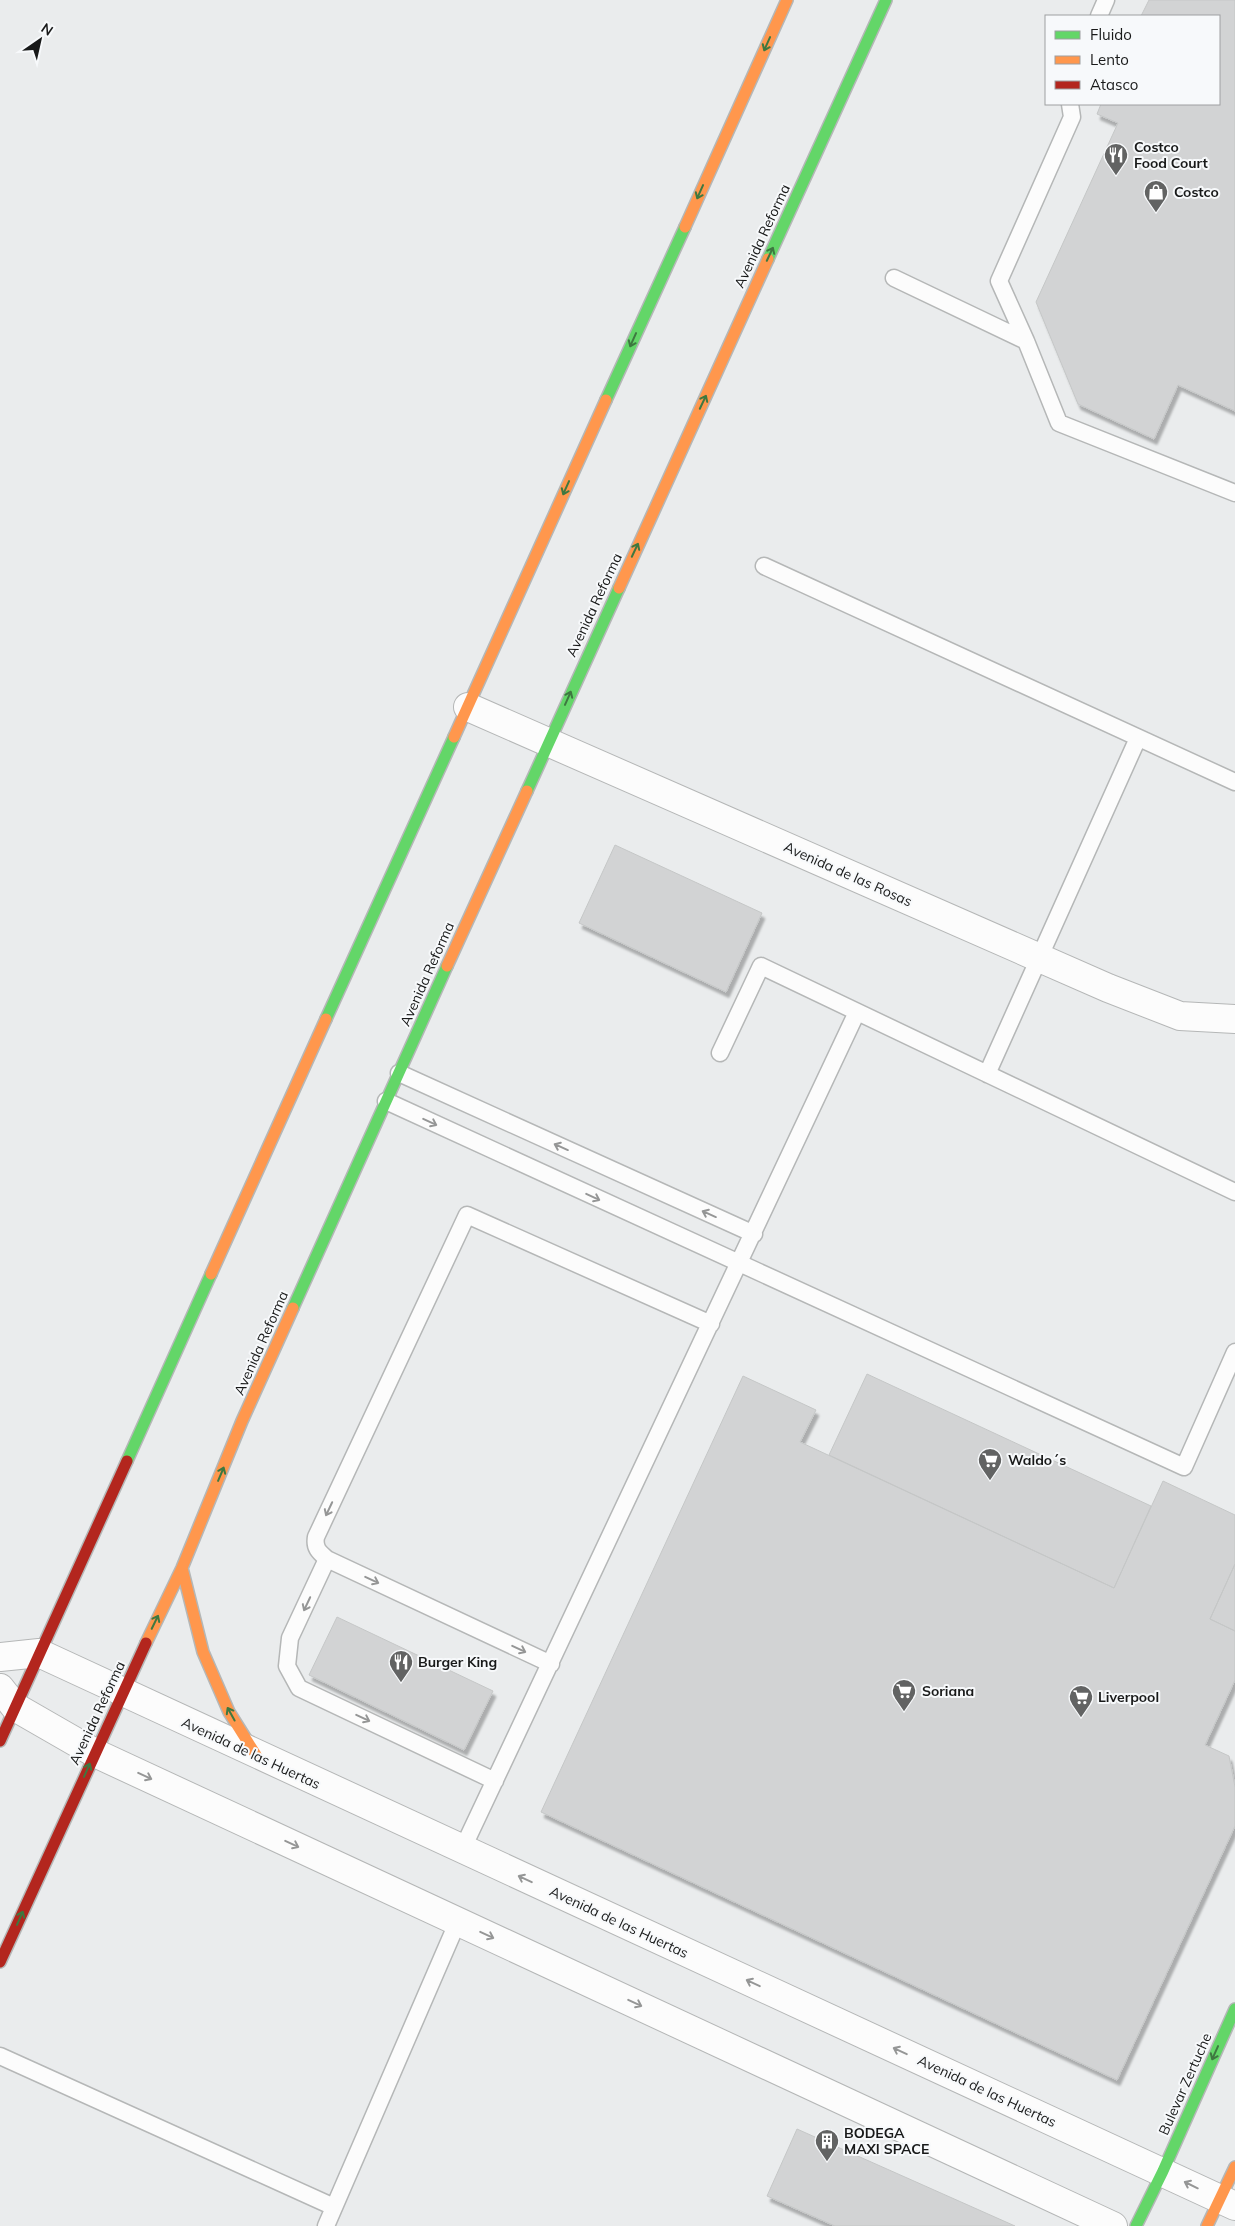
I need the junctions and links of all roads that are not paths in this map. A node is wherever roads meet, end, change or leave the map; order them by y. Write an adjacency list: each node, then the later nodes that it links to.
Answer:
1 (787, 0): 10 (main road, one-way to 10)
2 (886, 0): 12 (main road, Avenida Reforma, one-way to 2)
3 (1106, 0): 4 (lane)
4 (1099, 15)
5 (1070, 105): 7 (lane)
6 (894, 278): 7 (lane)
7 (1026, 341): 8 (lane)
8 (1235, 493)
9 (764, 566): 11 (lane)
10 (468, 707): 12 (street, Avenida de las Rosas); 28 (main road)
11 (1138, 738): 13 (lane); 14 (lane)
12 (548, 742): 14 (street, Avenida de las Rosas); 18 (main road, Avenida Reforma)
13 (1235, 782)
14 (1040, 958): 16 (street, Avenida de las Rosas); 19 (lane)
15 (857, 1012): 17 (lane); 19 (lane); 22 (lane)
16 (1235, 1019)
17 (720, 1053)
18 (398, 1073): 20 (main road, Avenida Reforma); 22 (lane, one-way to 18)
19 (988, 1074): 21 (lane)
20 (386, 1101): 23 (lane, one-way to 23); 27 (main road, Avenida Reforma, one-way to 20)
21 (1235, 1192)
22 (754, 1234): 23 (lane)
23 (739, 1265): 24 (lane); 25 (lane)
24 (711, 1324): 26 (lane, one-way to 26); 30 (lane)
25 (1235, 1352)
26 (327, 1559): 30 (lane, one-way to 30); 36 (lane, one-way to 36)
27 (182, 1568): 31 (main road, Avenida Reforma, one-way to 27); 35 (main road, one-way to 27)
28 (39, 1653): 29 (street); 31 (street, Avenida de las Huertas); 32 (main road)
29 (0, 1657)
30 (550, 1664): 36 (lane)
31 (122, 1693): 34 (main road, Avenida Reforma); 35 (street, Avenida de las Huertas)
32 (8, 1698): 33 (main road); 34 (street)
33 (0, 1741)
34 (95, 1753): 38 (street, one-way to 38); 39 (main road, Avenida Reforma, one-way to 34)
35 (256, 1755): 37 (street, Avenida de las Huertas)
36 (495, 1781): 37 (lane)
37 (462, 1850): 43 (street, Avenida de las Huertas, one-way to 37)
38 (458, 1921): 45 (lane); 47 (street, one-way to 47)
39 (0, 1962)
40 (1235, 2009): 43 (main road, Bulevar Zertuche, one-way to 43)
41 (0, 2056): 45 (lane)
42 (1235, 2167): 44 (main road)
43 (1163, 2171): 44 (street, Avenida de las Huertas, one-way to 43); 48 (main road, Bulevar Zertuche)
44 (1228, 2202): 49 (main road)
45 (334, 2207): 46 (lane)
46 (326, 2226)
47 (1113, 2226)
48 (1136, 2226)
49 (1207, 2226)

